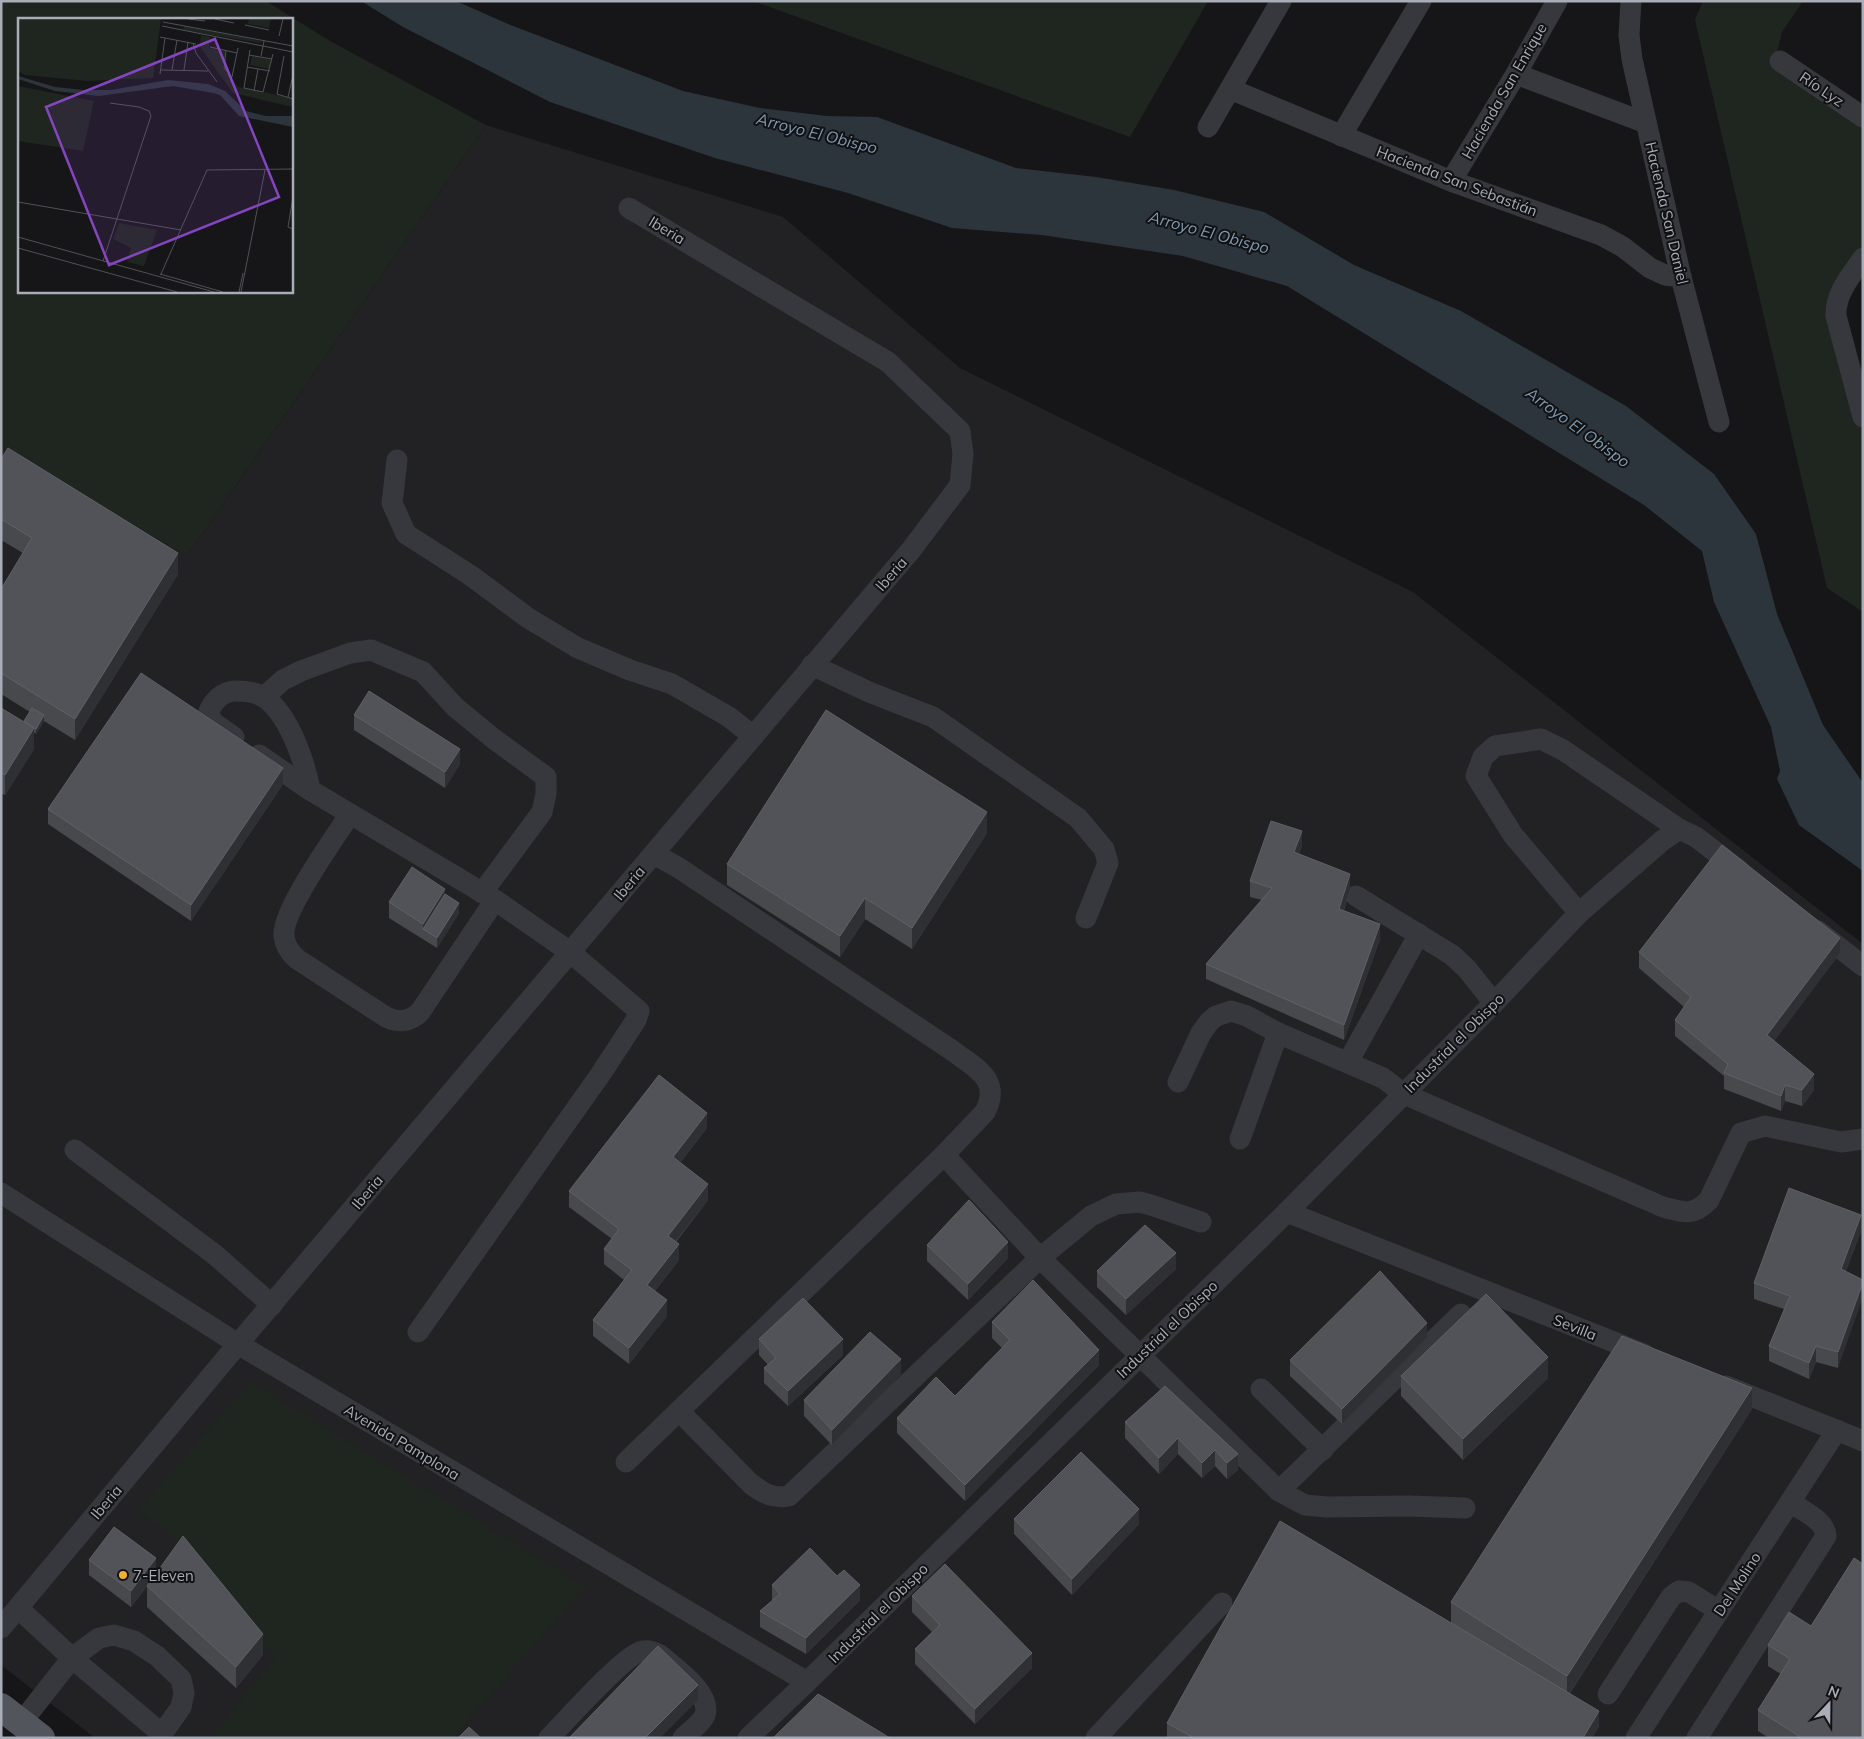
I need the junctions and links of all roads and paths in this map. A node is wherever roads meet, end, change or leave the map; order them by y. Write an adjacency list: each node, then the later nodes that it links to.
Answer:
1 (1282, 1): 7 (street)
2 (1421, 1): 11 (street)
3 (1557, 1): 6 (street, Hacienda San Enrique)
4 (1631, 1): 9 (street, Hacienda San Daniel)
5 (1780, 61): 8 (street, Río Lyz)
6 (1516, 74): 9 (street); 12 (street, Hacienda San Enrique)
7 (1230, 89): 10 (street); 11 (street, Hacienda San Sebastián)
8 (1863, 117)
9 (1646, 123): 15 (street, Hacienda San Daniel)
10 (1208, 128)
11 (1342, 136): 12 (street, Hacienda San Sebastián)
12 (1452, 181): 15 (street, Hacienda San Sebastián)
13 (629, 208): 19 (street, Iberia)
14 (1863, 258): 16 (street)
15 (1681, 277): 17 (street, Hacienda San Daniel)
16 (1863, 417)
17 (1719, 422)
18 (397, 460): 21 (street)
19 (812, 666): 21 (street, Iberia); 30 (street)
20 (264, 697): 22 (street); 22 (street); 27 (street)
21 (753, 736): 25 (street, Iberia)
22 (310, 790): 23 (street)
23 (350, 814): 27 (street); 27 (street)
24 (1679, 829): 26 (street); 29 (street, Industrial el Obispo); 29 (street)
25 (654, 854): 33 (street, Iberia); 43 (street)
26 (1757, 884)
27 (488, 896): 33 (street)
28 (1356, 896): 32 (street)
29 (1579, 912): 35 (street, Industrial el Obispo)
30 (1086, 918)
31 (1802, 919): 34 (street)
32 (1419, 934): 35 (street); 37 (street)
33 (570, 952): 48 (street, Iberia); 50 (street)
34 (1863, 966)
35 (1494, 1004): 39 (street, Industrial el Obispo)
36 (1278, 1033): 37 (street); 38 (street); 40 (street)
37 (1348, 1062): 39 (street)
38 (1178, 1082)
39 (1404, 1094): 41 (street); 45 (street, Industrial el Obispo)
40 (1240, 1139)
41 (1863, 1139)
42 (75, 1150): 48 (street)
43 (944, 1155): 47 (street); 56 (street)
44 (1, 1193): 51 (street, Avenida Pamplona)
45 (1287, 1212): 52 (street, Industrial el Obispo); 53 (street, Sevilla)
46 (1201, 1222): 47 (street)
47 (1040, 1258): 52 (street); 56 (street)
48 (272, 1305): 51 (street, Iberia)
49 (1461, 1314): 59 (street)
50 (418, 1332)
51 (238, 1344): 65 (street, Iberia); 69 (street, Avenida Pamplona)
52 (1139, 1356): 61 (street); 69 (street, Industrial el Obispo)
53 (1662, 1361)
54 (1708, 1379): 57 (street)
55 (1261, 1388): 59 (street)
56 (679, 1411): 60 (street)
57 (1837, 1430): 58 (street); 62 (street, Del Molino)
58 (1863, 1440)
59 (1323, 1450): 61 (street)
60 (626, 1462)
61 (1279, 1492): 63 (street)
62 (1790, 1502): 66 (street, Del Molino); 78 (street)
63 (1465, 1508)
64 (1222, 1603): 76 (street)
65 (18, 1608): 67 (street, Iberia); 68 (street)
66 (1719, 1611): 70 (street); 77 (street, Del Molino)
67 (1, 1628)
68 (72, 1658): 71 (street); 72 (street); 72 (street)
69 (808, 1682): 75 (street, Industrial el Obispo)
70 (1608, 1694)
71 (21, 1722)
72 (160, 1736)
73 (550, 1738): 74 (street)
74 (683, 1738)
75 (748, 1738)
76 (1096, 1738)
77 (1636, 1738)
78 (1697, 1738)

